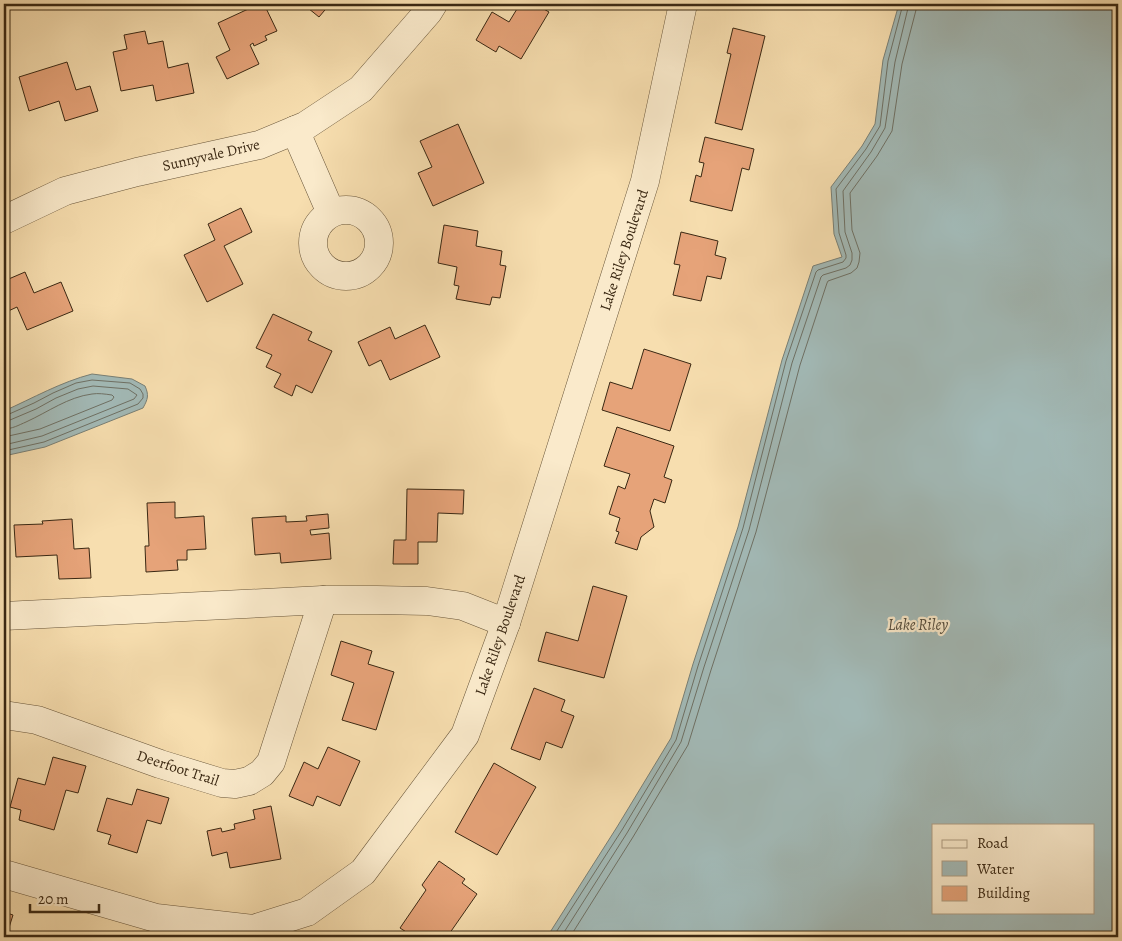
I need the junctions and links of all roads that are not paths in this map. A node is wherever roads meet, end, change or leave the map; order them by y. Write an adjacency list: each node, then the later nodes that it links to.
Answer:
1 (433, 4): 3 (street, Sunnyvale Drive)
2 (683, 4): 8 (street, Lake Riley Boulevard)
3 (295, 130): 4 (street); 5 (street, Sunnyvale Drive)
4 (331, 213)
5 (4, 220)
6 (323, 600): 7 (street); 8 (street); 9 (street, Deerfoot Trail)
7 (4, 616)
8 (506, 622): 10 (street, Lake Riley Boulevard)
9 (4, 715)
10 (4, 874)

